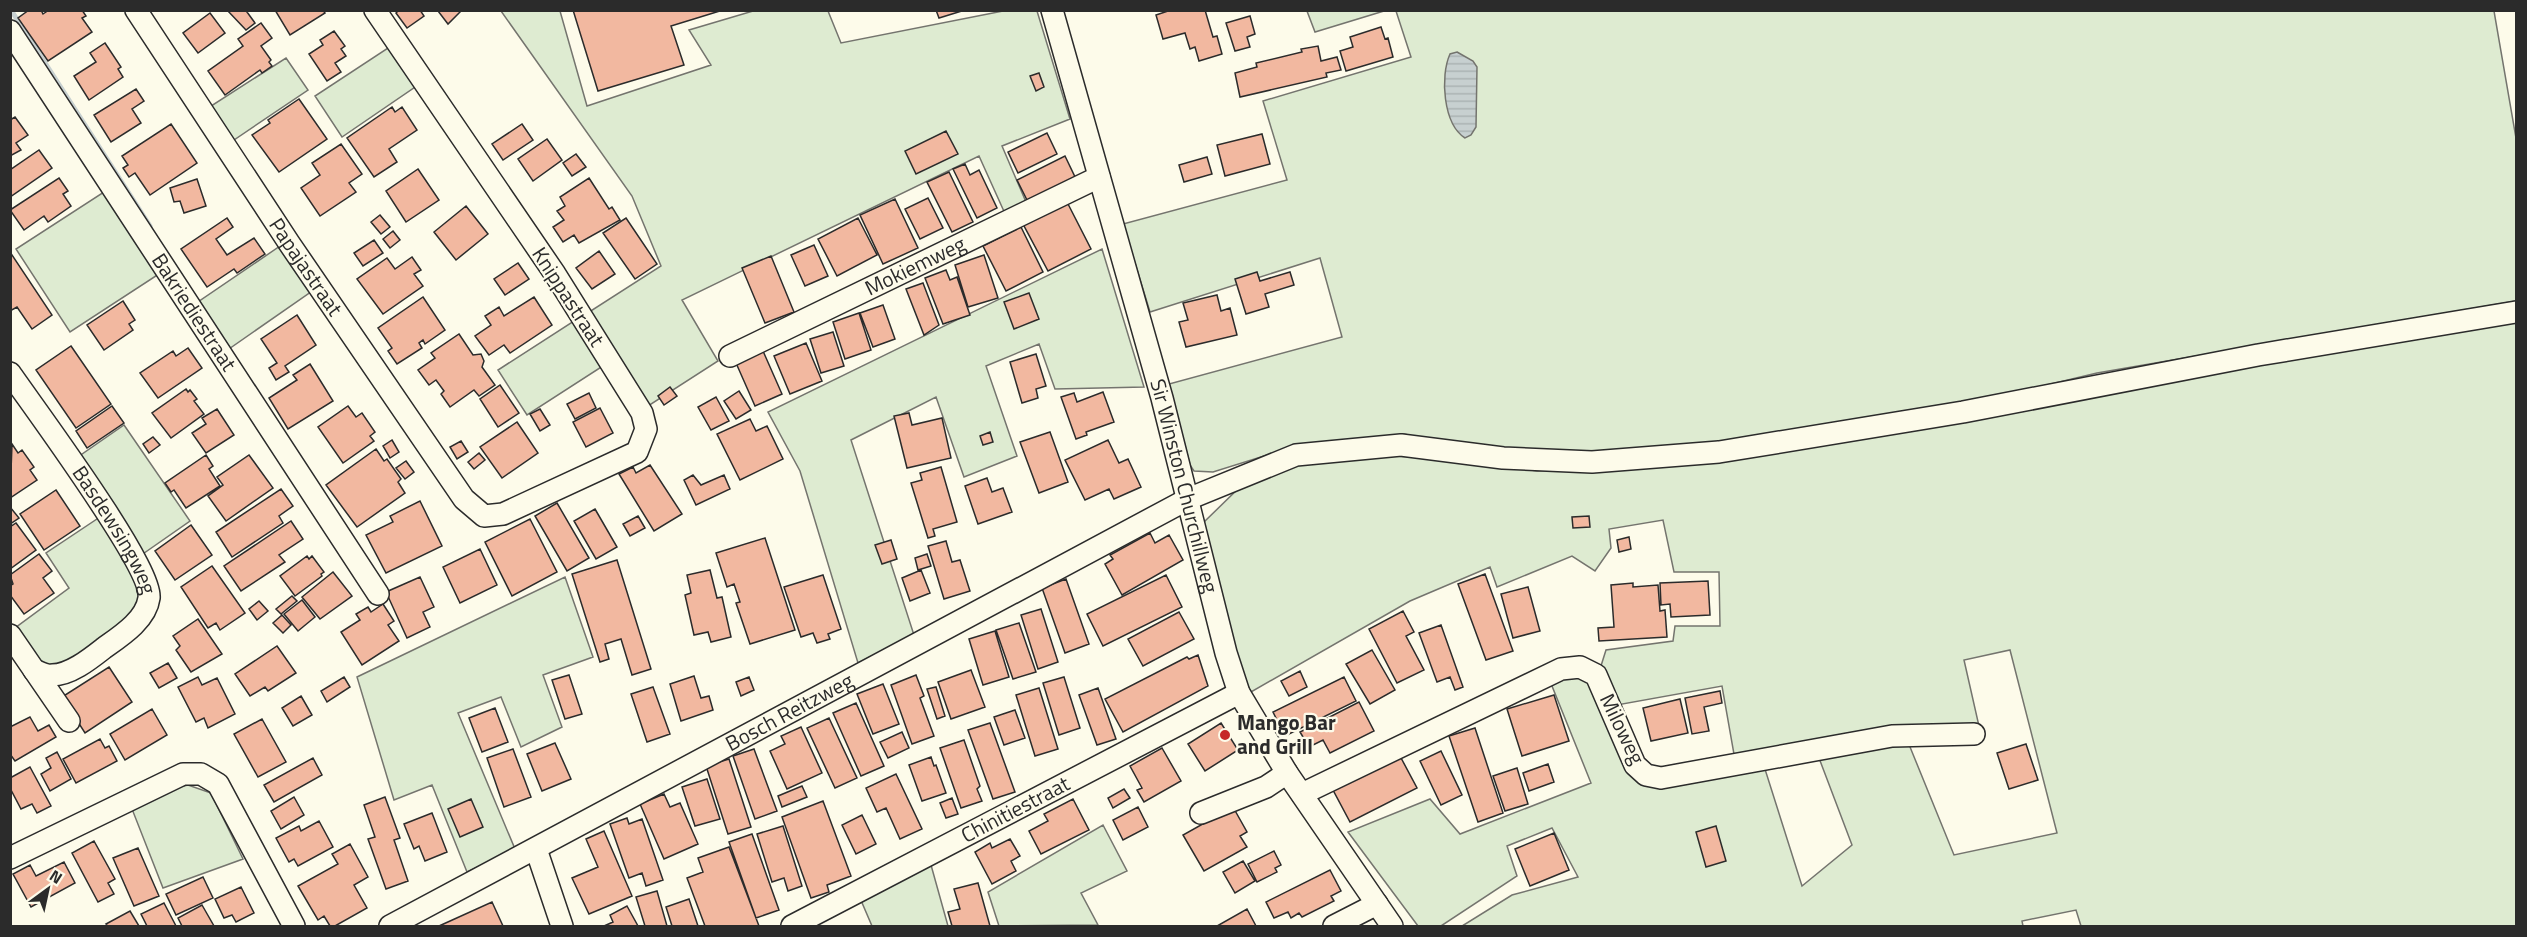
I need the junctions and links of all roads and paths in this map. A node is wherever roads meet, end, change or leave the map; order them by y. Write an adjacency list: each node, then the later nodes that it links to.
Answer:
1 (136, 10): 10 (street, Papajastraat)
2 (375, 10): 10 (street, Knippastraat)
3 (1052, 10): 5 (street, Sir Winston Churchillweg)
4 (10, 31): 11 (street, Bakriediestraat)
5 (1099, 177): 7 (street, Mokiemweg); 9 (street, Sir Winston Churchillweg)
6 (2517, 312): 9 (street, Bosch Reitzweg)
7 (729, 356)
8 (10, 373): 13 (street, Basdewsingweg)
9 (1188, 499): 14 (street, Sir Winston Churchillweg); 20 (street, Bosch Reitzweg)
10 (484, 516)
11 (378, 594)
12 (10, 635): 13 (street)
13 (34, 670): 15 (street)
14 (1239, 693): 17 (street, Sir Winston Churchillweg); 26 (street, Chinitiestraat)
15 (69, 721)
16 (1974, 734): 18 (street, Miloweg)
17 (1287, 773): 18 (street, Sir Winston Churchillweg); 19 (street)
18 (1302, 794): 22 (street, Sir Winston Churchillweg)
19 (1201, 813)
20 (536, 849): 24 (street, Bosch Reitzweg); 25 (street)
21 (10, 858): 23 (street)
22 (1377, 904): 27 (street); 28 (street, Sir Winston Churchillweg)
23 (286, 924)
24 (390, 927)
25 (562, 927)
26 (792, 927)
27 (1334, 927)
28 (1392, 927)

